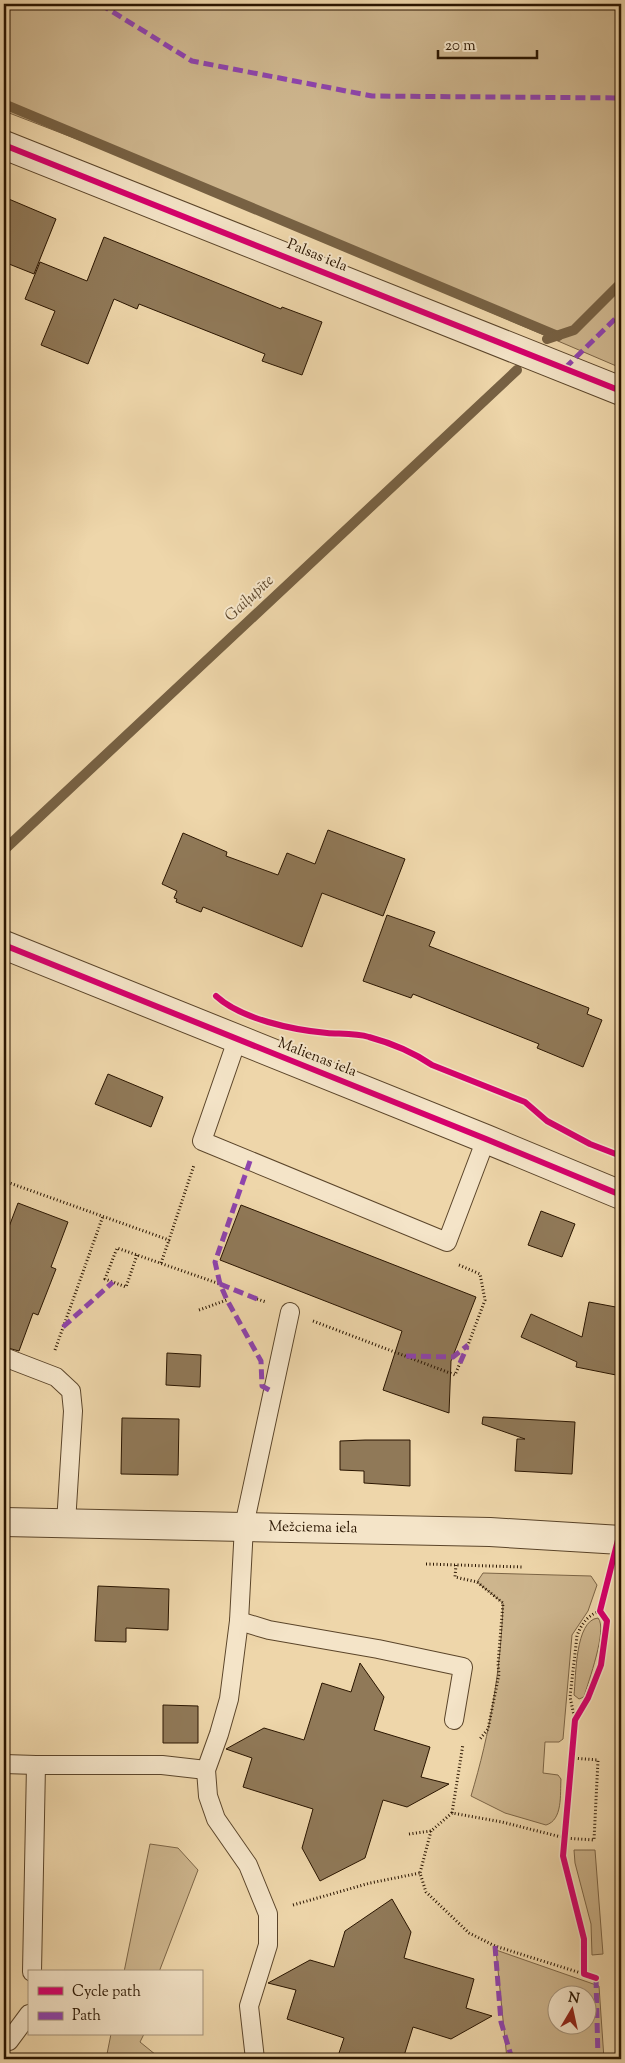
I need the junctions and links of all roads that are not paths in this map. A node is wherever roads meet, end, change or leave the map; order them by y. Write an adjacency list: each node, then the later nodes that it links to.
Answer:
1 (4, 145): 2 (street, Palsas iela)
2 (621, 391)
3 (4, 945): 4 (street, Malienas iela)
4 (237, 1040): 5 (street, Malienas iela); 5 (lane)
5 (486, 1139): 6 (street, Malienas iela)
6 (621, 1195)
7 (290, 1312): 11 (lane)
8 (4, 1357): 10 (lane)
9 (4, 1522): 10 (street, Mežciema iela)
10 (66, 1524): 11 (street, Mežciema iela)
11 (244, 1526): 12 (street, Mežciema iela); 13 (lane)
12 (621, 1540)
13 (239, 1621): 14 (lane); 17 (lane)
14 (454, 1720)
15 (4, 1764): 16 (lane)
16 (36, 1765): 17 (lane); 18 (lane)
17 (206, 1770): 21 (lane)
18 (32, 1970)
19 (28, 2015): 20 (lane)
20 (4, 2041)
21 (254, 2059)

